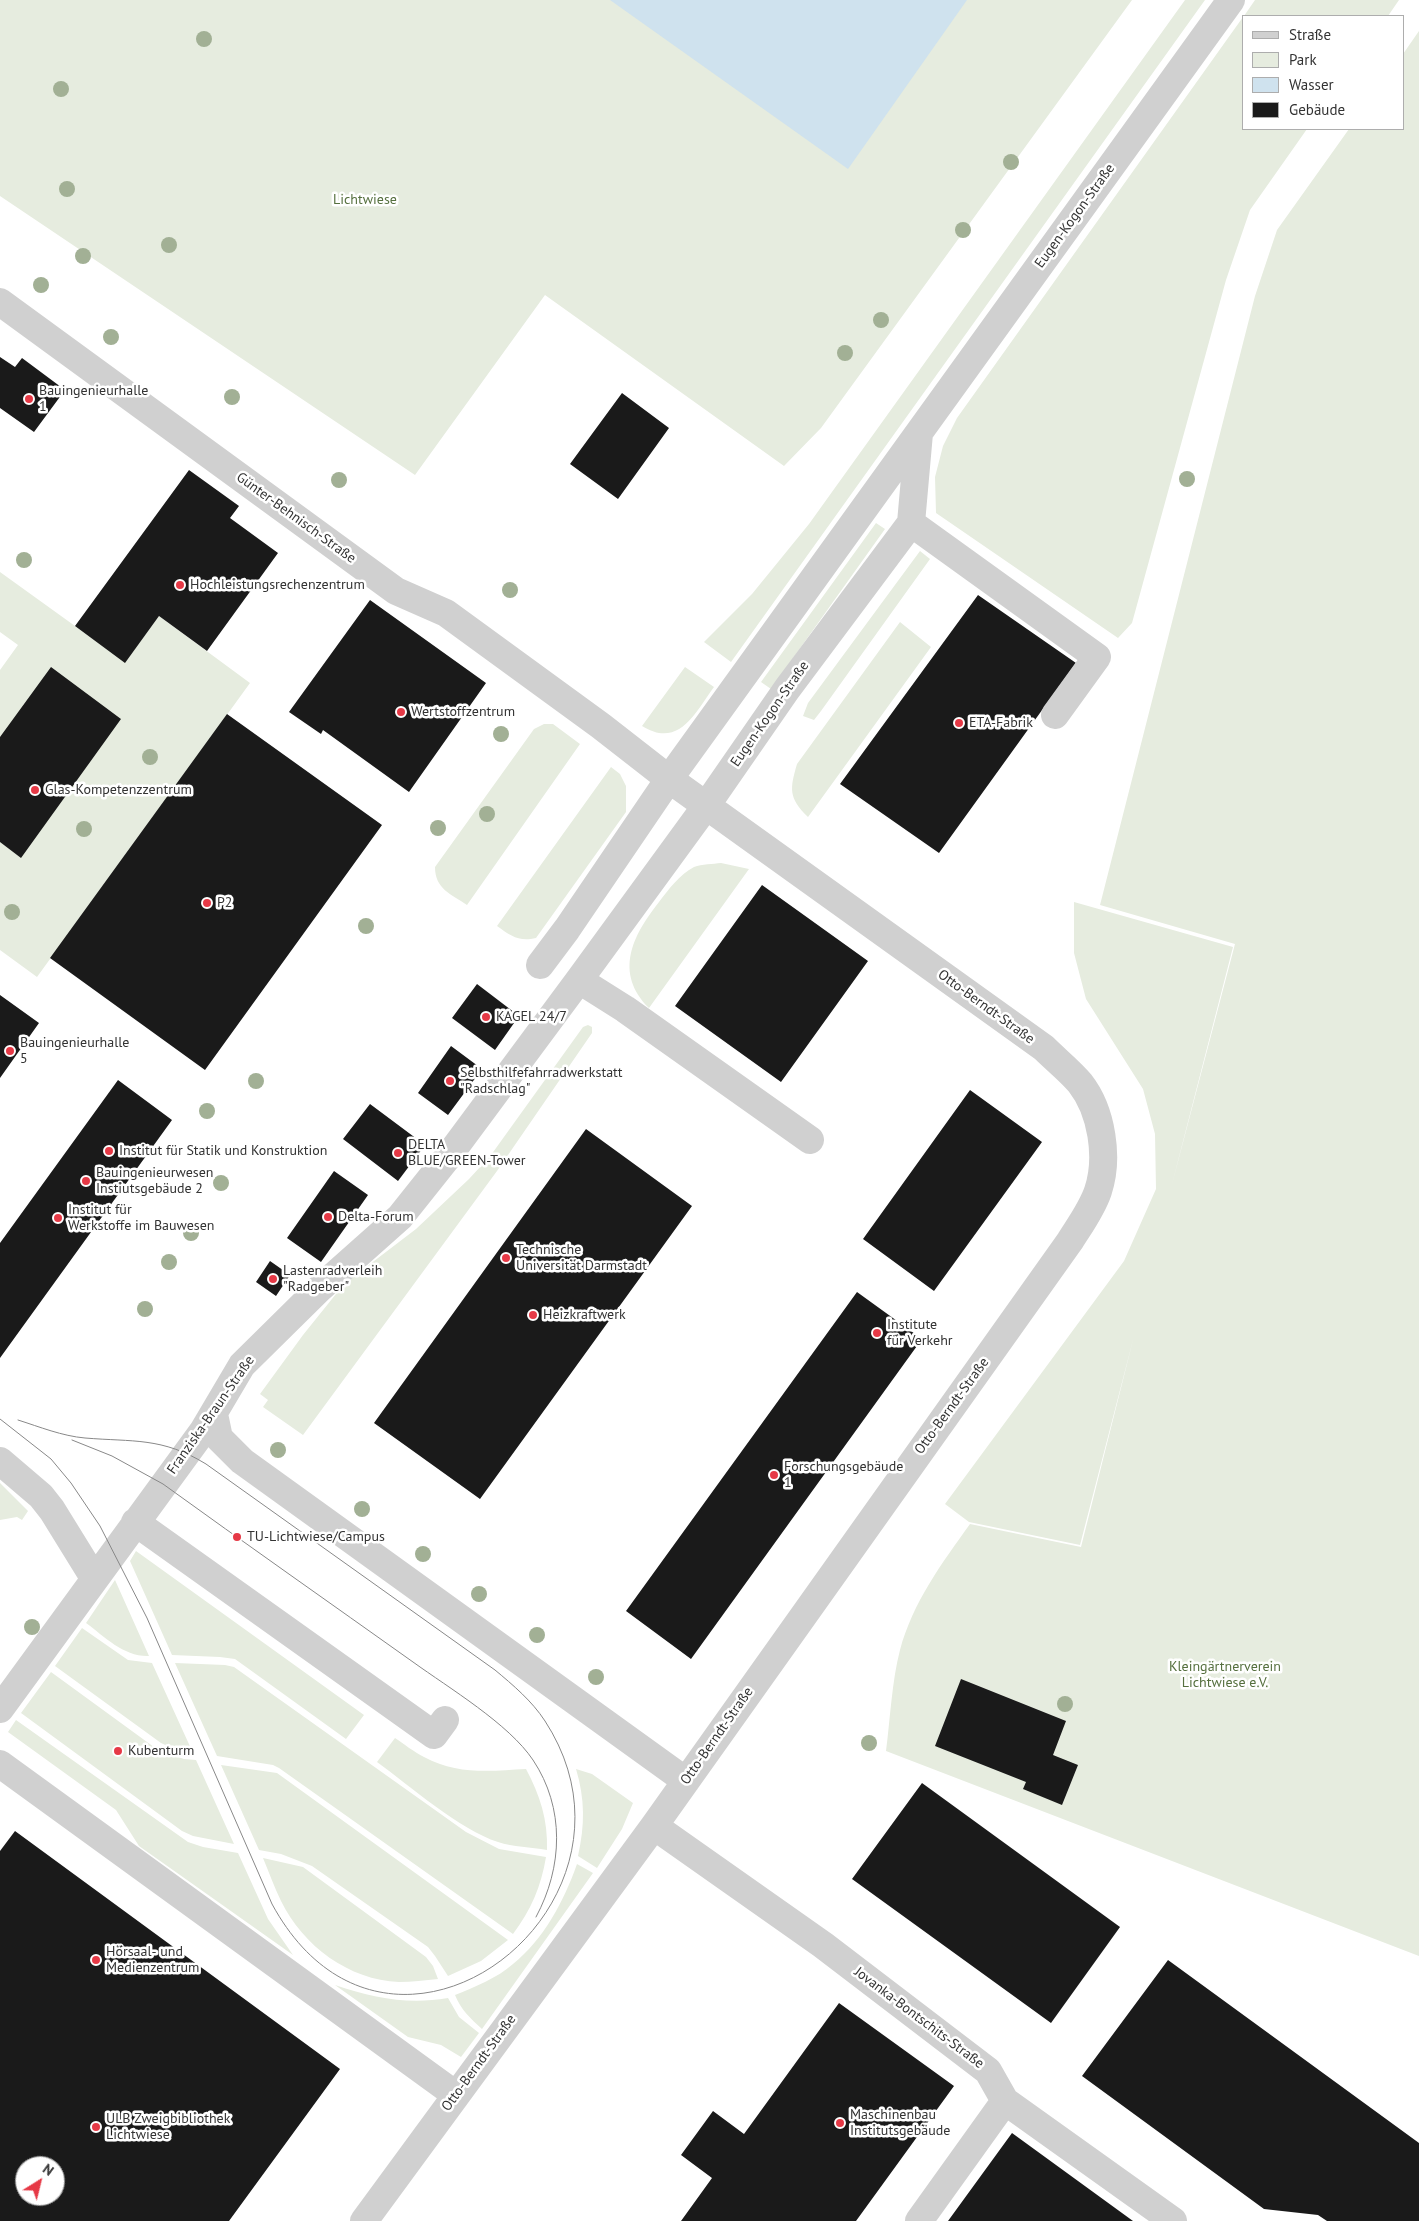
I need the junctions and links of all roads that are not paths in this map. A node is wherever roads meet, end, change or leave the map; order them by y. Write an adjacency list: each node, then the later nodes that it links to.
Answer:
1 (1231, 0): 3 (street, Eugen-Kogon-Straße)
2 (0, 302): 6 (street, Günter-Behnisch-Straße)
3 (920, 433): 4 (street, Eugen-Kogon-Straße); 6 (street, Eugen-Kogon-Straße)
4 (911, 523): 5 (street); 7 (street, Eugen-Kogon-Straße)
5 (1055, 715)
6 (669, 779): 7 (street, Otto-Berndt-Straße); 8 (street, Eugen-Kogon-Straße)
7 (706, 806): 9 (street, Eugen-Kogon-Straße); 18 (street, Otto-Berndt-Straße)
8 (540, 965)
9 (580, 980): 10 (street); 11 (street, Franziska-Braun-Straße)
10 (810, 1140)
11 (214, 1414): 13 (street, Franziska-Braun-Straße); 18 (street)
12 (0, 1461): 14 (street)
13 (135, 1522): 14 (street, Franziska-Braun-Straße); 16 (street)
14 (94, 1578): 15 (street, Franziska-Braun-Straße)
15 (0, 1710)
16 (445, 1720)
17 (0, 1764): 20 (street)
18 (686, 1781): 19 (street, Otto-Berndt-Straße)
19 (654, 1826): 20 (street, Otto-Berndt-Straße); 21 (street, Jovanka-Bontschits-Straße)
20 (456, 2095): 22 (street, Otto-Berndt-Straße)
21 (1005, 2101): 23 (street); 24 (street, Jovanka-Bontschits-Straße)
22 (364, 2221)
23 (919, 2221)
24 (1173, 2221)

